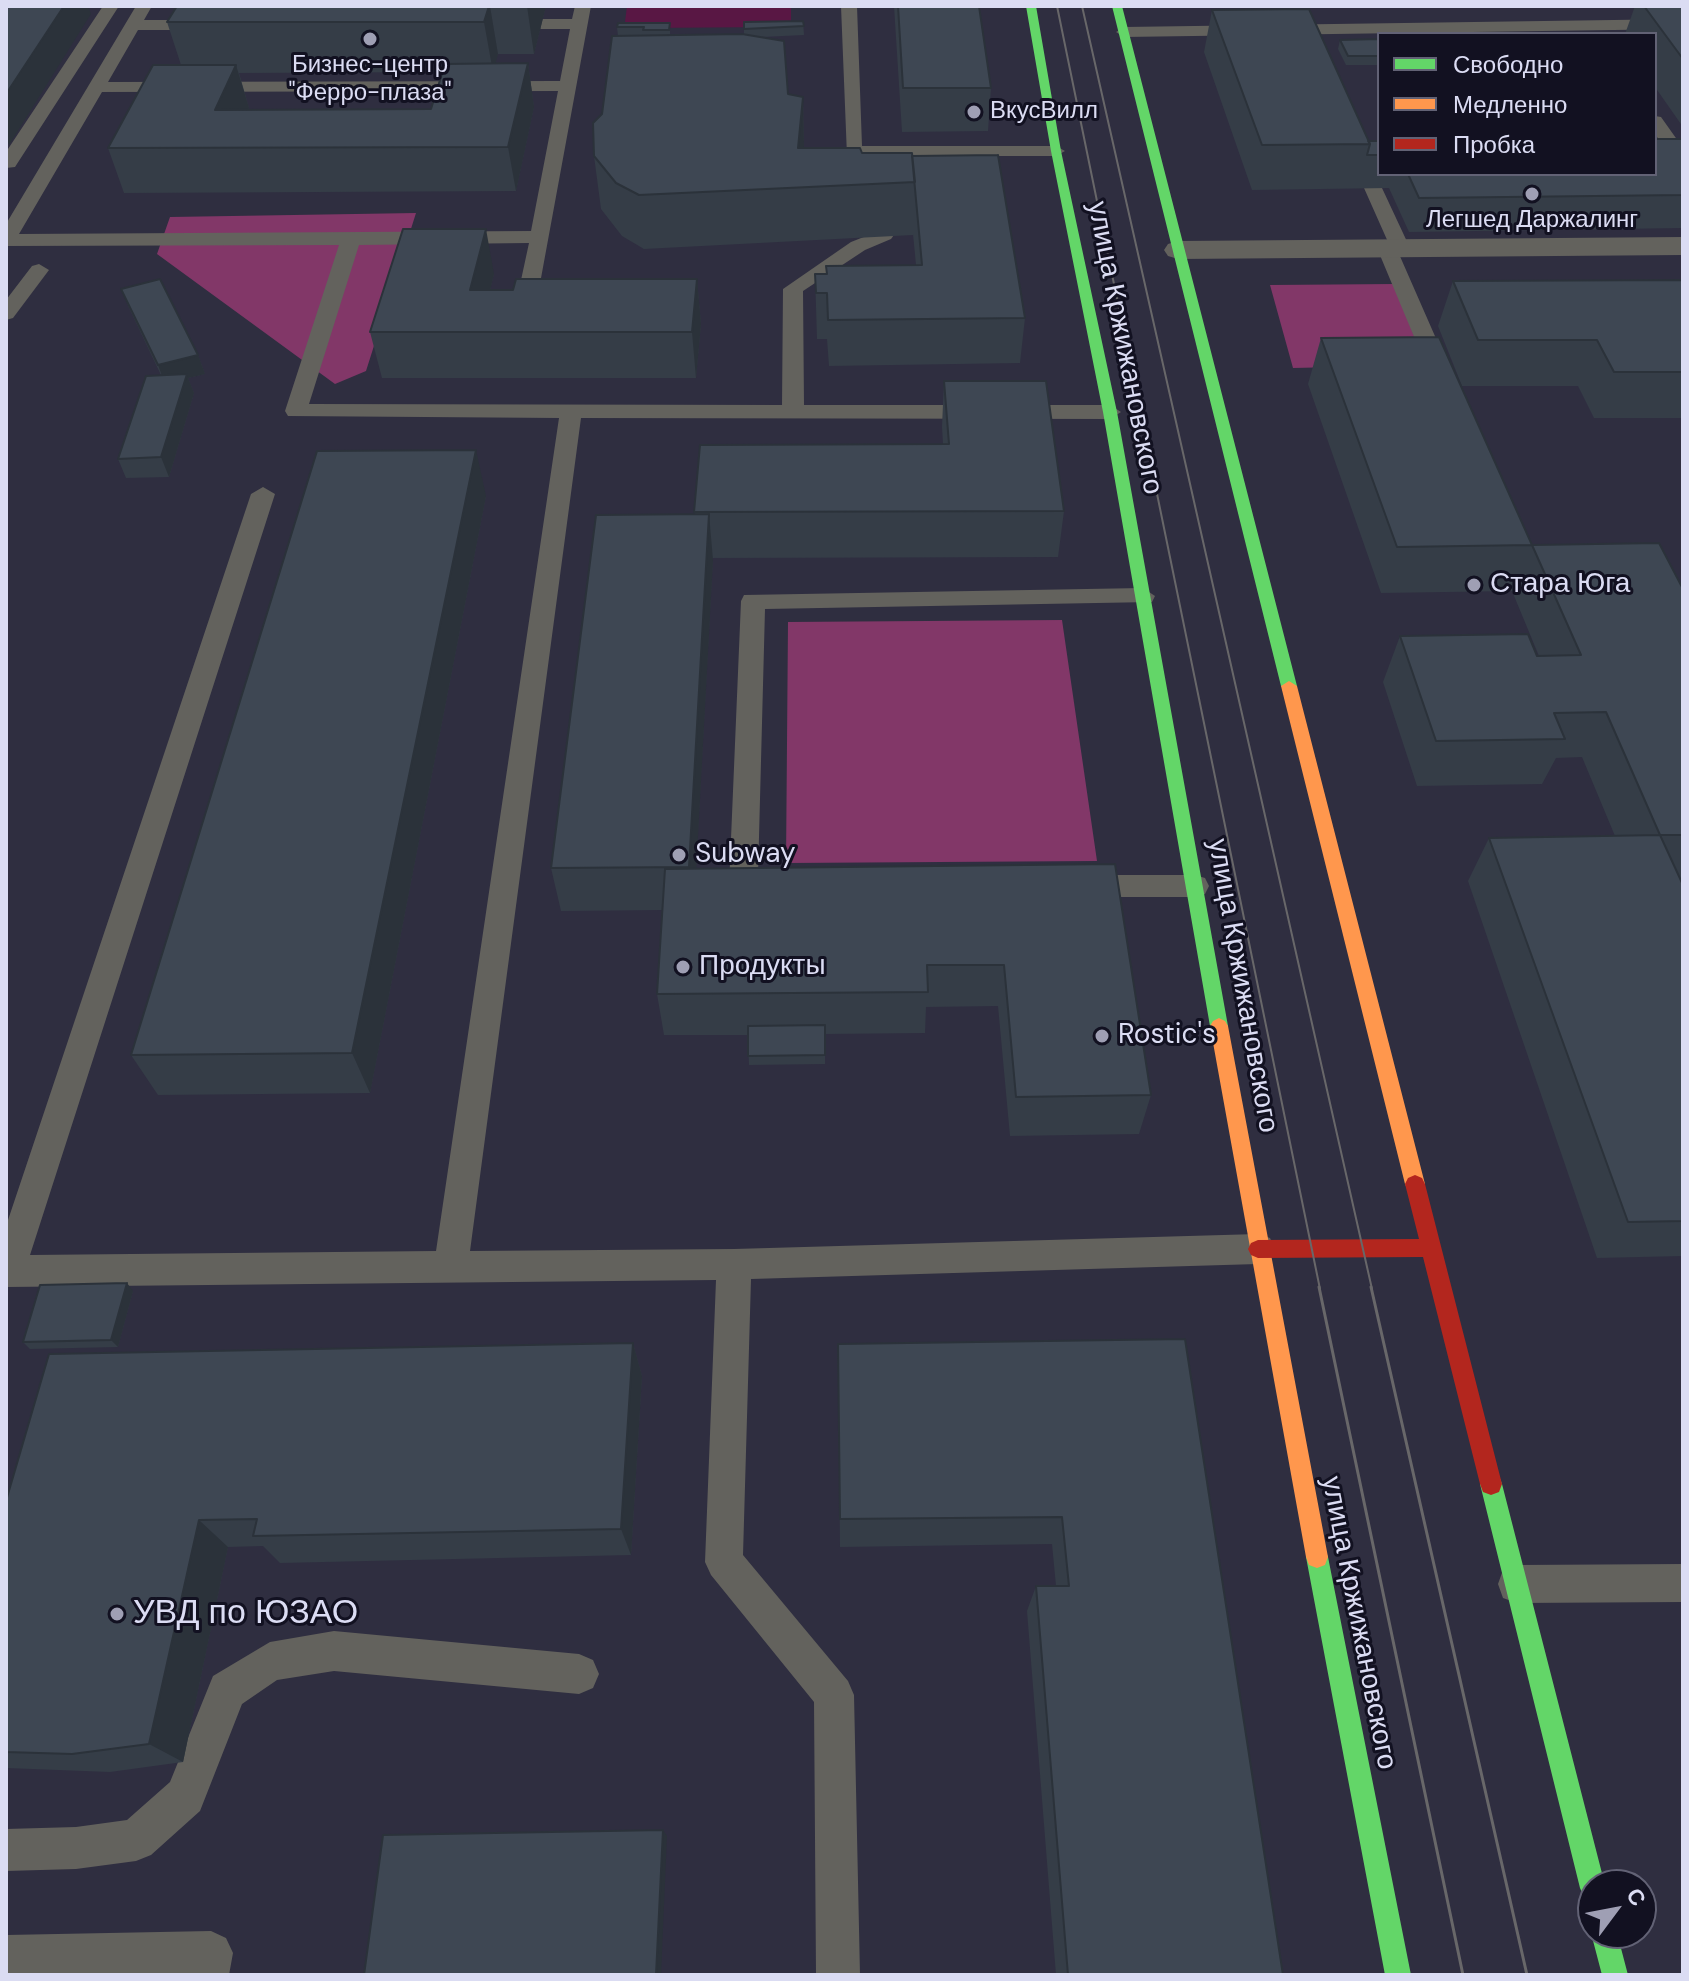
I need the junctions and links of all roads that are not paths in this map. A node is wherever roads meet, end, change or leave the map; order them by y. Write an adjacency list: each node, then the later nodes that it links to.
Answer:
1 (111, 6): 24 (lane)
2 (144, 6): 10 (lane)
3 (849, 6): 21 (lane)
4 (1031, 6): 20 (street, улица Кржижановского)
5 (1117, 6): 15 (street)
6 (1482, 6): 12 (lane)
7 (581, 15): 8 (lane); 17 (lane)
8 (541, 24)
9 (1683, 24): 14 (lane)
10 (133, 25): 11 (lane); 18 (lane)
11 (209, 25)
12 (1495, 27): 13 (lane); 14 (lane)
13 (1303, 30): 15 (lane); 16 (lane)
14 (1591, 30)
15 (1124, 32): 32 (street)
16 (1312, 50)
17 (568, 86): 18 (lane); 28 (lane)
18 (97, 87): 23 (lane)
19 (1657, 124): 22 (lane)
20 (1056, 151): 21 (lane); 39 (street, улица Кржижановского)
21 (878, 152): 25 (lane)
22 (1683, 161)
23 (54, 162): 24 (lane); 29 (lane)
24 (7, 163)
25 (880, 175)
26 (1373, 188): 31 (lane)
27 (884, 235): 38 (lane)
28 (540, 237): 29 (lane); 34 (lane)
29 (351, 239): 37 (lane)
30 (1683, 246): 31 (street)
31 (1393, 248): 32 (street); 36 (lane)
32 (1178, 250): 45 (street)
33 (39, 270): 35 (lane)
34 (575, 299)
35 (6, 314)
36 (1450, 394)
37 (571, 410): 38 (lane); 47 (lane)
38 (793, 411): 39 (lane)
39 (1110, 412): 41 (street, улица Кржижановского)
40 (263, 494): 49 (lane)
41 (1143, 596): 42 (lane); 44 (street, улица Кржижановского)
42 (789, 886)
43 (1051, 886): 44 (lane)
44 (1195, 886): 46 (street, улица Кржижановского)
45 (1432, 1248): 46 (street); 51 (street)
46 (1258, 1249): 48 (lane); 59 (street, улица Кржижановского)
47 (451, 1264): 48 (lane); 49 (lane)
48 (734, 1264): 58 (lane)
49 (7, 1271)
50 (1683, 1583): 51 (lane)
51 (1517, 1584): 54 (street)
52 (579, 1674): 53 (lane)
53 (6, 1850)
54 (1588, 1869)
55 (1608, 1949): 60 (street)
56 (6, 1957): 57 (lane)
57 (207, 1975)
58 (838, 1975)
59 (1398, 1975)
60 (1615, 1975)

